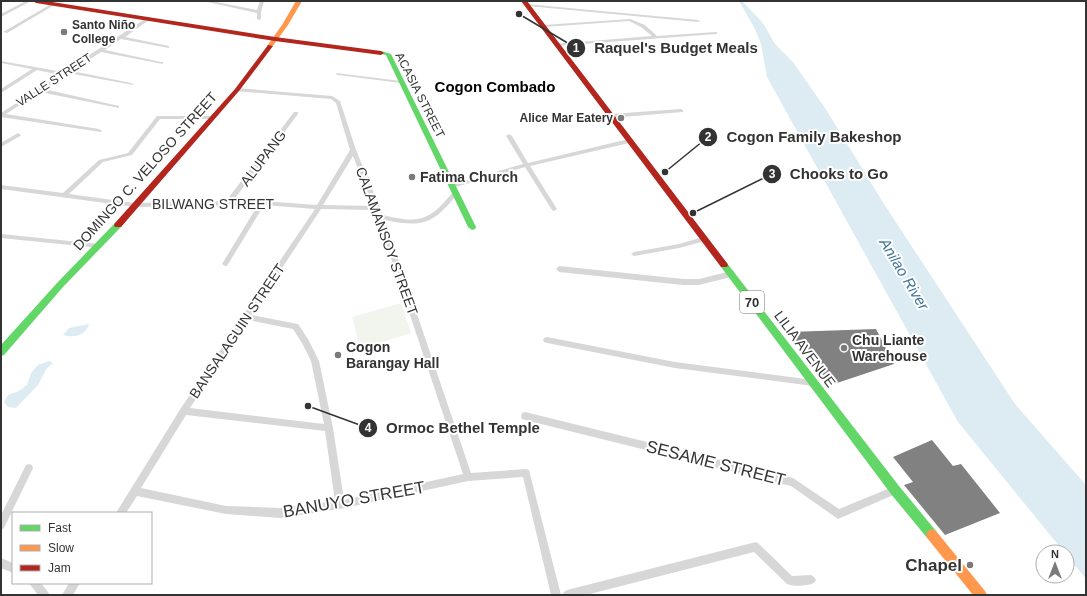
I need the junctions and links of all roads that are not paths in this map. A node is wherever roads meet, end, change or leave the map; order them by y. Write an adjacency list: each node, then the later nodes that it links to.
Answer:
1 (29, 1): 10 (street)
2 (36, 1): 8 (main road)
3 (205, 1): 6 (street)
4 (262, 1): 9 (street)
5 (299, 1): 19 (main road, DOMINGO C. VELOSO STREET)
6 (212, 2): 9 (street)
7 (526, 3): 13 (street); 14 (main road, LILIA AVENUE / 70)
8 (54, 4): 12 (main road); 15 (street)
9 (259, 12): 11 (street)
10 (1, 16)
11 (259, 19)
12 (147, 20): 17 (street, VALLE STREET); 19 (main road)
13 (698, 21)
14 (544, 26): 18 (street); 20 (main road, LILIA AVENUE / 70)
15 (4, 32)
16 (716, 33): 18 (street)
17 (120, 37): 21 (street); 22 (street, VALLE STREET)
18 (655, 37): 20 (street)
19 (275, 39): 30 (main road, ACASIA STREET); 33 (main road, DOMINGO C. VELOSO STREET)
20 (556, 45): 39 (main road, LILIA AVENUE / 70)
21 (167, 47)
22 (100, 50): 24 (street); 28 (street, VALLE STREET)
23 (1, 62): 25 (street)
24 (161, 62)
25 (7, 63): 26 (street); 27 (street)
26 (1, 67)
27 (36, 69): 28 (street); 34 (street)
28 (66, 73): 31 (street); 32 (street, VALLE STREET)
29 (338, 74): 30 (street)
30 (401, 82): 49 (main road, ACASIA STREET)
31 (130, 84)
32 (40, 90): 35 (street); 38 (street, VALLE STREET)
33 (237, 90): 40 (main road, DOMINGO C. VELOSO STREET); 46 (street, CALAMANSOY STREET)
34 (1, 91)
35 (117, 107)
36 (681, 111): 39 (street)
37 (296, 113): 51 (street, ALUPANG)
38 (1, 115): 41 (street)
39 (610, 116): 44 (main road, LILIA AVENUE / 70)
40 (212, 118): 50 (street); 53 (main road, DOMINGO C. VELOSO STREET)
41 (99, 131)
42 (18, 135): 45 (street)
43 (509, 136): 47 (street)
44 (629, 141): 47 (street); 60 (main road, LILIA AVENUE / 70)
45 (1, 145)
46 (353, 150): 54 (street, BANSALAGUIN STREET); 55 (street, CALAMANSOY STREET)
47 (527, 165): 49 (street); 56 (street)
48 (1, 187): 50 (street, BILWANG STREET)
49 (454, 190): 57 (street); 58 (main road, ACASIA STREET)
50 (65, 196): 53 (street, BILWANG STREET)
51 (230, 202): 52 (street, BILWANG STREET); 53 (street, BILWANG STREET)
52 (262, 203): 54 (street, BILWANG STREET); 63 (street)
53 (135, 205): 61 (main road, DOMINGO C. VELOSO STREET)
54 (319, 207): 55 (street, BILWANG STREET); 66 (street, BANSALAGUIN STREET)
55 (378, 208): 57 (street, CALAMANSOY STREET)
56 (554, 209)
57 (381, 217): 74 (street, CALAMANSOY STREET)
58 (472, 226)
59 (1, 236): 61 (street)
60 (703, 239): 62 (street); 65 (main road, LILIA AVENUE / 70)
61 (99, 246): 68 (main road, DOMINGO C. VELOSO STREET)
62 (634, 254)
63 (225, 264)
64 (559, 269): 65 (street)
65 (731, 274): 69 (main road, LILIA AVENUE / 70)
66 (245, 317): 70 (street, BANSALAGUIN STREET); 72 (street)
67 (547, 340): 69 (street)
68 (1, 352)
69 (813, 383): 75 (main road, LILIA AVENUE / 70)
70 (184, 411): 72 (street); 76 (street, BANSALAGUIN STREET)
71 (526, 416): 75 (street, SESAME STREET)
72 (329, 428): 77 (street)
73 (29, 468): 79 (street)
74 (468, 477): 77 (street, BANUYO STREET); 87 (street, BANUYO STREET)
75 (895, 490): 89 (main road, LILIA AVENUE / 70)
76 (136, 491): 77 (street, BANUYO STREET); 78 (street, BANSALAGUIN STREET)
77 (340, 505)
78 (122, 512)
79 (1, 525)
80 (1, 563): 81 (street)
81 (12, 568)
82 (811, 580): 88 (street)
83 (35, 584): 85 (street)
84 (74, 584): 86 (street)
85 (45, 595)
86 (67, 595)
87 (556, 595)
88 (567, 595)
89 (981, 595)

